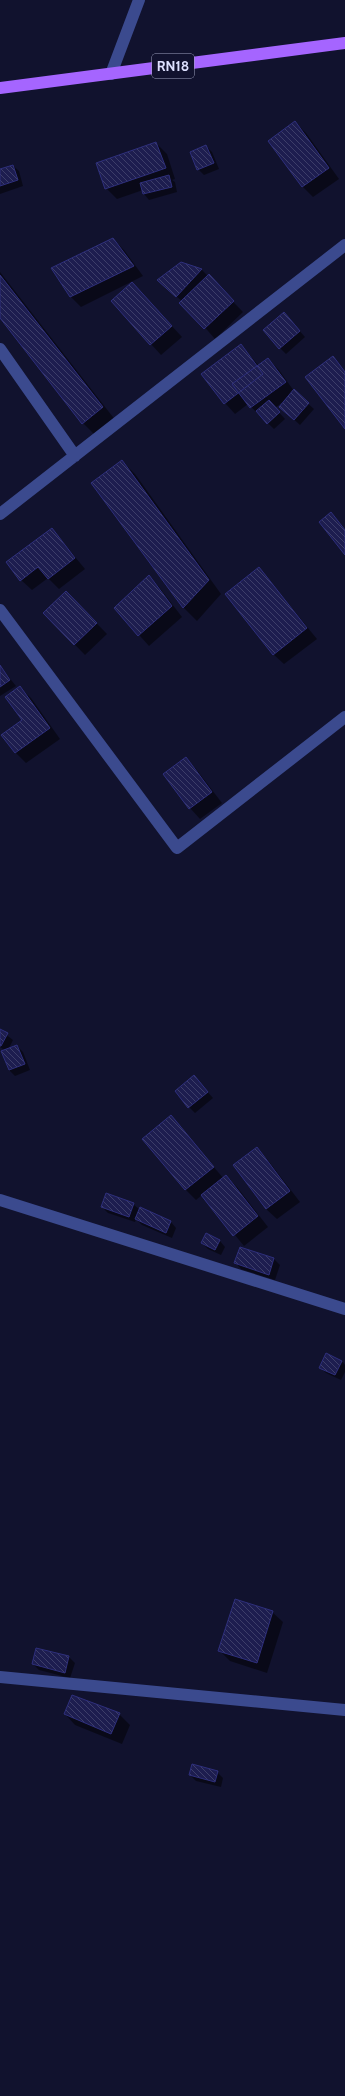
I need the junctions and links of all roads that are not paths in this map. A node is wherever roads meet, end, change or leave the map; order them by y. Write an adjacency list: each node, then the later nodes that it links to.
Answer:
1 (139, 0): 3 (street)
2 (345, 43): 3 (main road, RN18)
3 (111, 74): 4 (main road, RN18)
4 (0, 88)
5 (345, 245): 7 (street)
6 (0, 349): 7 (street)
7 (75, 456): 8 (street)
8 (0, 514)
9 (0, 610): 10 (street)
10 (345, 717)
11 (0, 1200): 12 (street)
12 (345, 1309)
13 (0, 1677): 14 (street)
14 (345, 1710)

